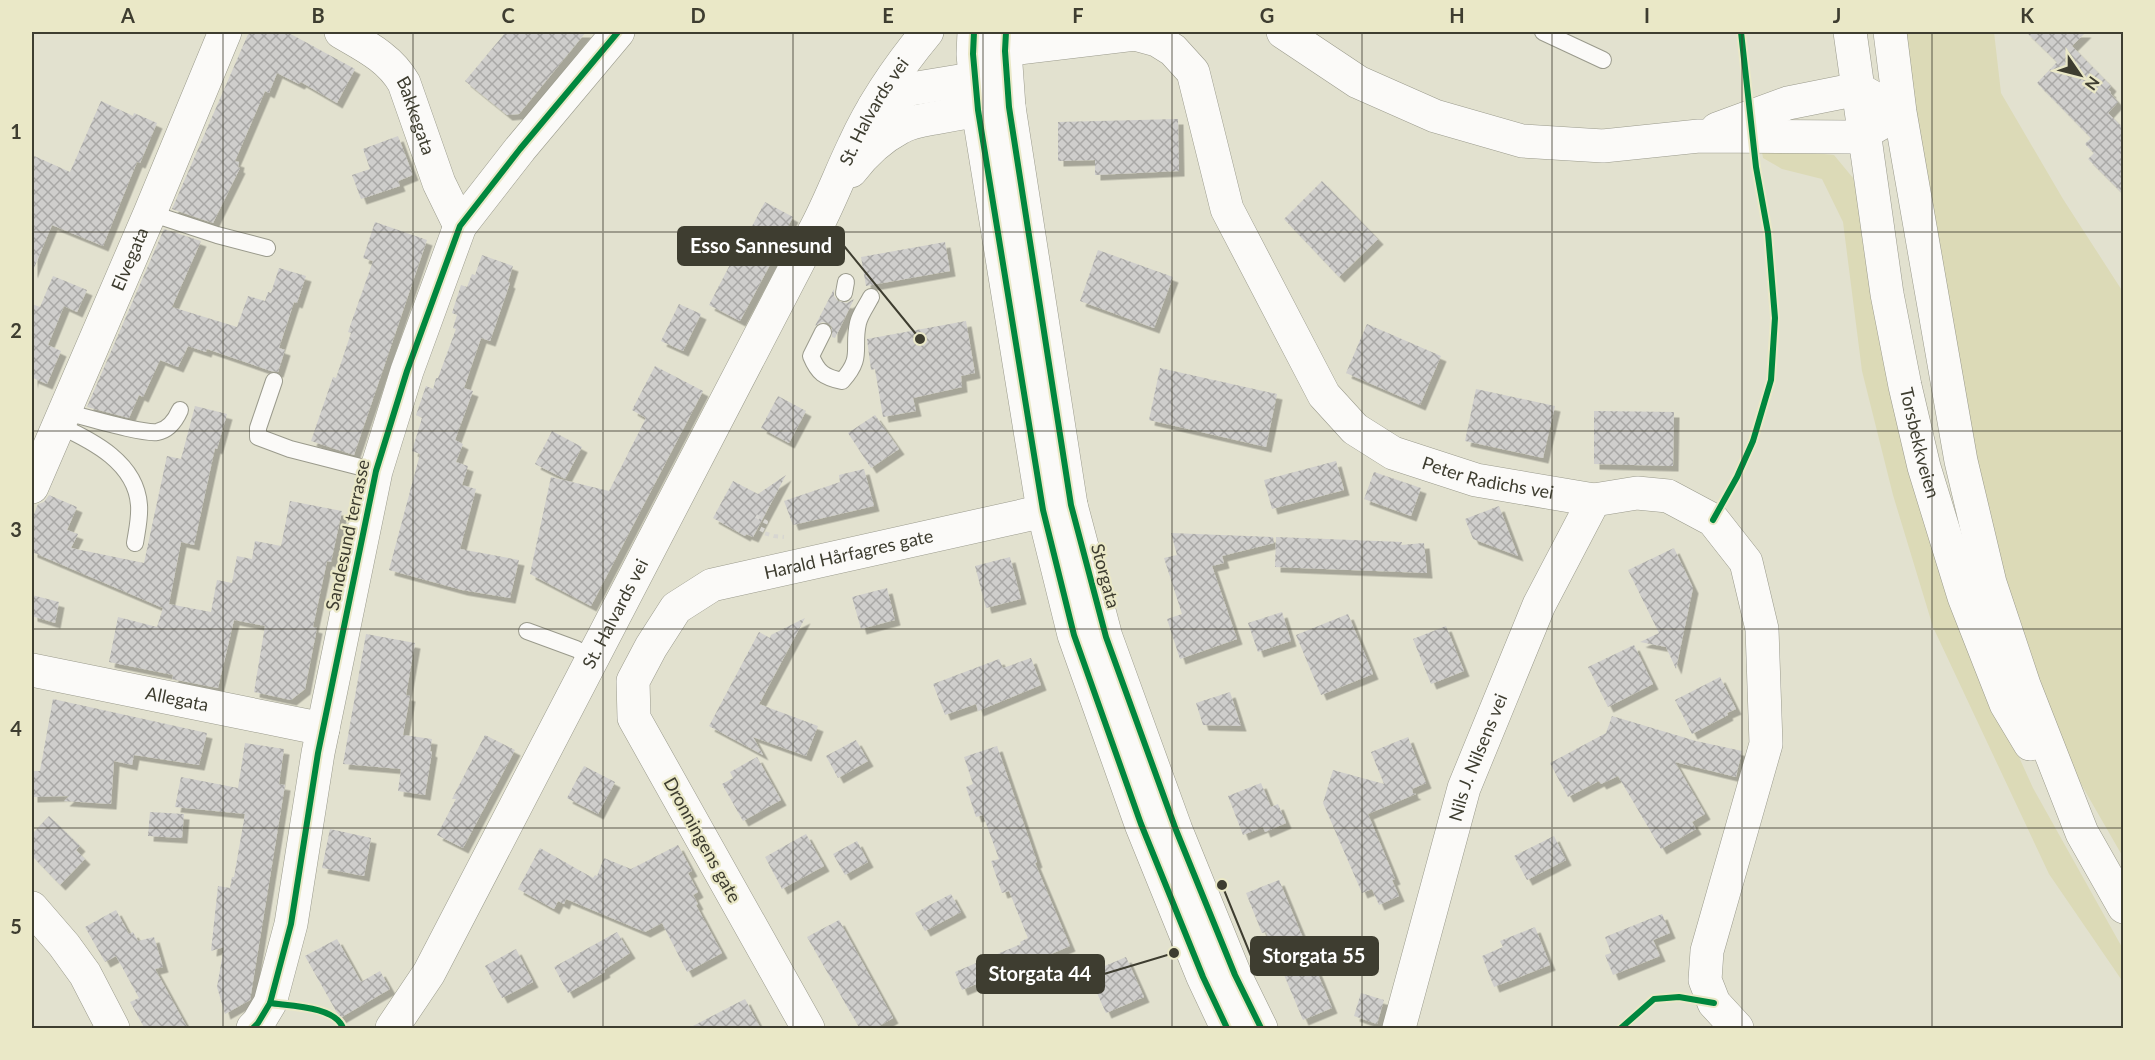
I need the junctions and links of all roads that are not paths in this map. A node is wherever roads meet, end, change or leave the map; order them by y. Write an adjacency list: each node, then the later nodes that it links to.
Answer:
1 (225, 32): 17 (street, Elvegata)
2 (341, 32): 18 (street, Bakkegata)
3 (618, 32): 18 (street, Sandesund terrasse)
4 (927, 32): 12 (street, St. Halvards vei)
5 (1283, 32): 15 (street)
6 (1543, 32): 9 (lane)
7 (1850, 32): 11 (street, Torsbekkveien)
8 (1890, 32): 13 (street, Torsbekkveien)
9 (1603, 60)
10 (991, 67): 12 (street); 16 (street, St. Halvards vei); 27 (street, Peter Radichs vei); 28 (street, Storgata)
11 (1858, 89): 13 (street); 14 (street, Torsbekkveien); 15 (street)
12 (874, 107): 16 (street, St. Halvards vei)
13 (1900, 112): 14 (street); 35 (street, Torsbekkveien)
14 (1864, 133): 15 (street); 35 (street, Torsbekkveien)
15 (1699, 136)
16 (832, 196): 32 (street, St. Halvards vei)
17 (150, 213): 19 (lane); 24 (street, Elvegata)
18 (460, 226): 25 (street, Sandesund terrasse)
19 (267, 248)
20 (871, 297): 21 (lane)
21 (823, 332)
22 (274, 381): 25 (lane)
23 (180, 410): 24 (lane)
24 (62, 419): 26 (street, Elvegata); 29 (lane)
25 (376, 471): 34 (street, Sandesund terrasse)
26 (32, 487)
27 (1594, 500): 44 (street, Nils J. Nilsens vei); 45 (street, Peter Radichs vei)
28 (1057, 507): 31 (street, Harald Hårfagres gate); 42 (street, Storgata); 43 (street, Storgata)
29 (135, 543)
30 (527, 632): 32 (lane)
31 (651, 647): 41 (street, Dronningens gate)
32 (593, 658): 40 (street, St. Halvards vei)
33 (32, 670): 34 (street, Allegata)
34 (323, 729): 39 (street, Sandesund terrasse)
35 (2079, 825): 36 (street, Torsbekkveien)
36 (2124, 907)
37 (32, 908): 38 (street)
38 (113, 1029)
39 (253, 1029)
40 (392, 1029)
41 (808, 1029)
42 (1227, 1029)
43 (1261, 1029)
44 (1400, 1029)
45 (1737, 1029)

